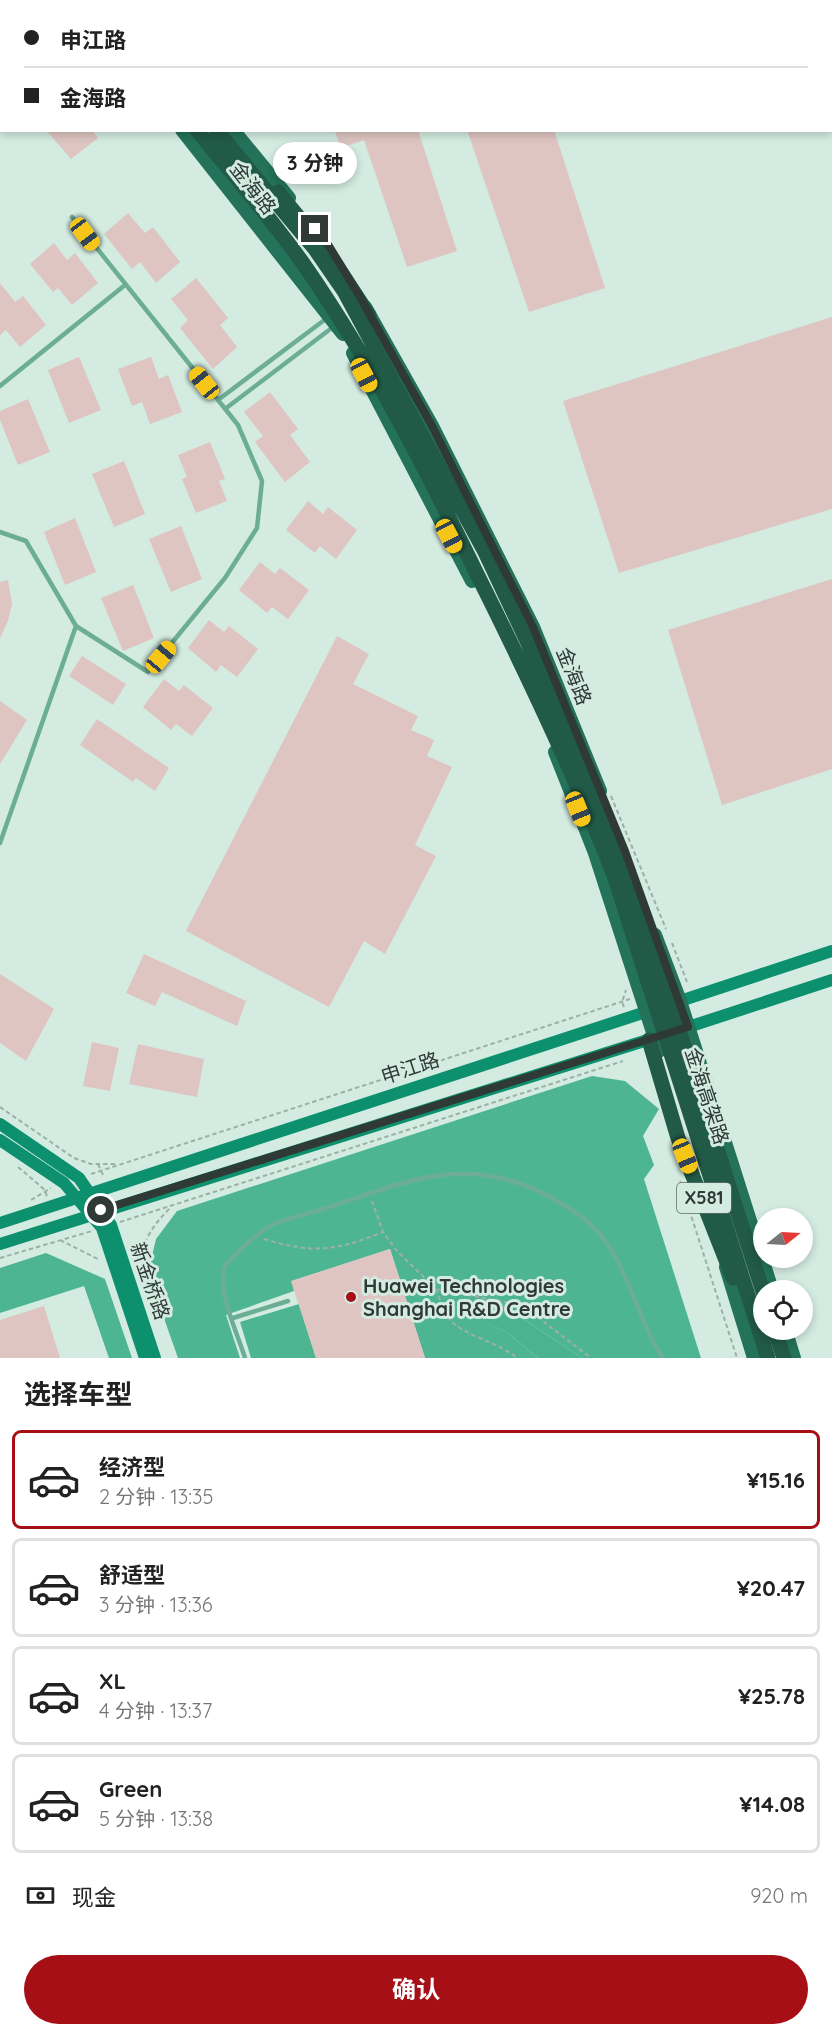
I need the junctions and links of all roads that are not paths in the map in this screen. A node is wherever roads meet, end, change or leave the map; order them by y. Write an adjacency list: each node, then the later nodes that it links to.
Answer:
1 (184, 132): 9 (main road, 金海路 / X581)
2 (199, 132): 41 (highway, 金海高架路, bridge)
3 (218, 132): 29 (highway, 金海高架路, bridge)
4 (228, 132): 8 (highway)
5 (235, 132): 8 (main road, 金海路 / X581)
6 (72, 217): 7 (lane)
7 (125, 285): 10 (lane); 11 (lane)
8 (369, 315): 18 (main road, 金海路 / X581)
9 (332, 321): 11 (lane); 12 (lane); 19 (main road, 金海路 / X581)
10 (0, 386)
11 (218, 399): 12 (lane)
12 (225, 409): 14 (lane)
13 (0, 532): 14 (lane)
14 (76, 626): 15 (lane)
15 (0, 843)
16 (832, 951): 18 (main road, 申江路)
17 (832, 980): 20 (main road)
18 (680, 1001): 19 (main road, 申江路); 20 (main road, 金海路 / X581)
19 (647, 1011): 21 (main road, 金海路 / X581); 24 (main road, 申江路)
20 (688, 1027): 21 (main road); 30 (main road, 金海路 / X581)
21 (652, 1039): 26 (main road); 39 (main road, 金海路 / X581); 40 (highway, bridge)
22 (0, 1124): 24 (main road, 新金桥路)
23 (0, 1140): 25 (main road, 新金桥路)
24 (89, 1193): 25 (main road, 申江路); 26 (main road, 新金桥路)
25 (77, 1198): 26 (main road, 新金桥路); 27 (main road, 申江路)
26 (95, 1212): 28 (main road); 35 (main road, 新金桥路); 36 (main road, 新金桥路)
27 (0, 1223)
28 (0, 1244)
29 (759, 1280)
30 (769, 1280)
31 (288, 1301): 32 (lane)
32 (233, 1318): 37 (lane); 38 (lane)
33 (778, 1340): 42 (highway)
34 (788, 1340): 43 (main road)
35 (145, 1358)
36 (155, 1358)
37 (245, 1358)
38 (663, 1358)
39 (754, 1358)
40 (763, 1358)
41 (768, 1358)
42 (784, 1358)
43 (794, 1358)

